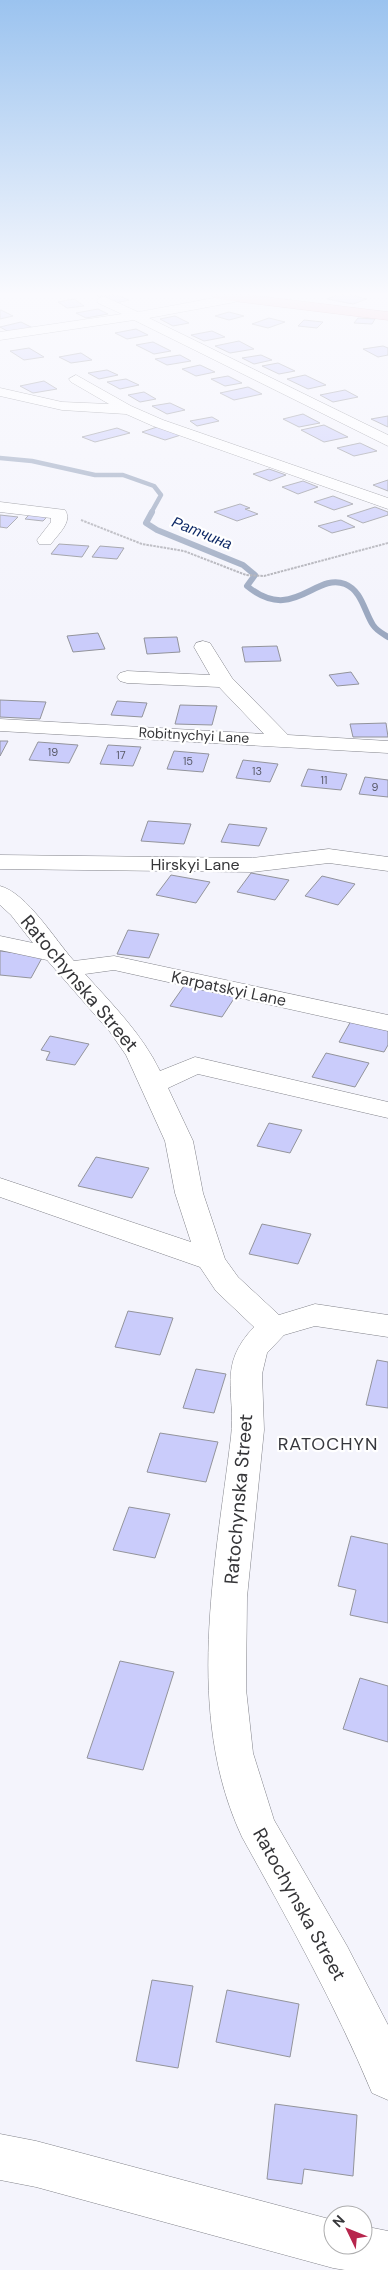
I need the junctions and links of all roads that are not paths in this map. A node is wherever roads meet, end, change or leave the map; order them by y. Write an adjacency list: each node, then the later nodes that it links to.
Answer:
1 (27, 401): 5 (street)
2 (34, 401): 6 (street)
3 (112, 401): 6 (street)
4 (308, 401): 7 (street)
5 (9, 409)
6 (128, 410): 8 (street)
7 (388, 441)
8 (388, 504)
9 (0, 507): 10 (street)
10 (45, 540)
11 (203, 647): 13 (street)
12 (127, 678): 13 (street)
13 (224, 681): 15 (street)
14 (0, 725): 15 (street, Robitnychyi Lane)
15 (281, 740): 16 (street, Robitnychyi Lane)
16 (388, 748)
17 (0, 862): 18 (street, Hirskyi Lane)
18 (388, 864)
19 (0, 893): 21 (street, Ratochynska Street)
20 (0, 942): 21 (street)
21 (62, 962): 22 (street, Karpatskyi Lane); 23 (street, Ratochynska Street)
22 (388, 1023)
23 (154, 1084): 24 (street); 26 (street, Ratochynska Street)
24 (388, 1110)
25 (0, 1187): 26 (street)
26 (211, 1260): 28 (street, Ratochynska Street)
27 (388, 1326): 28 (street)
28 (273, 1327): 29 (street, Ratochynska Street)
29 (388, 2078)
30 (0, 2157): 31 (street)
31 (323, 2241)
32 (373, 2252): 33 (street)
33 (388, 2255)

